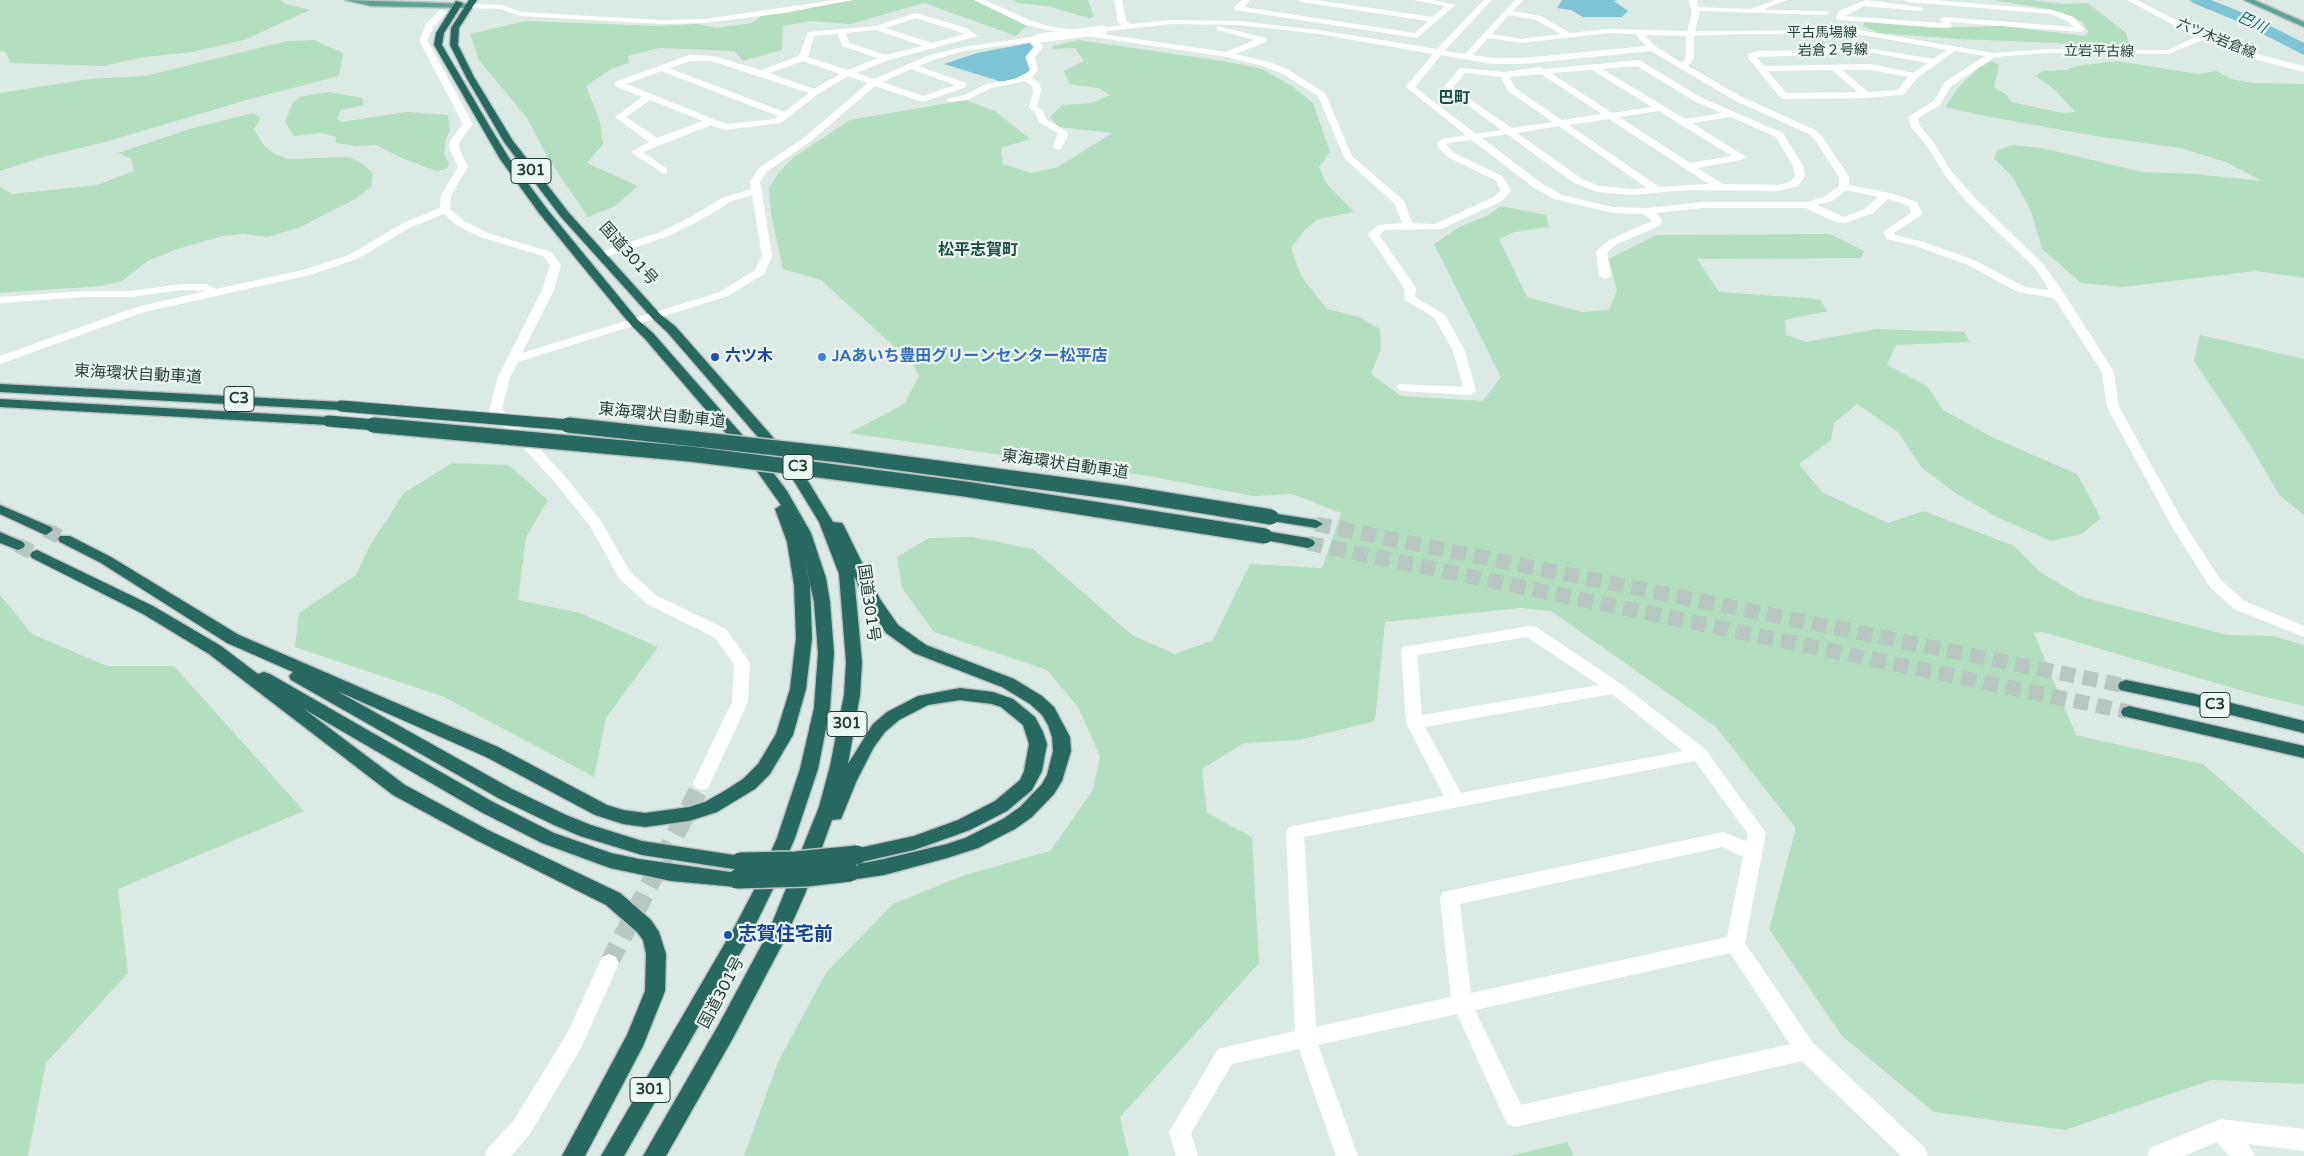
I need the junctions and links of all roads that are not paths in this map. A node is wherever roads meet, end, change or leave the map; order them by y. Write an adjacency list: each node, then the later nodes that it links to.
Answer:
1 (349, 0): 18 (main road)
2 (848, 0): 18 (street)
3 (978, 0): 58 (street)
4 (1118, 0): 40 (street)
5 (1246, 0): 35 (street)
6 (1300, 0): 22 (street)
7 (1417, 0): 20 (street)
8 (1488, 0): 24 (street)
9 (1519, 0): 29 (street)
10 (1693, 0): 25 (street)
11 (1757, 0): 15 (street)
12 (1908, 0): 16 (street)
13 (2131, 0): 49 (street, 六ツ木岩倉線)
14 (2248, 0): 39 (main road)
15 (1778, 1): 26 (street)
16 (1928, 1): 19 (street)
17 (1868, 2): 28 (street); 36 (street)
18 (465, 3): 37 (highway); 111 (highway, 国道301号 / 301)
19 (1960, 4): 28 (street); 34 (street)
20 (1451, 5): 21 (street); 32 (street)
21 (1461, 6)
22 (1348, 8): 32 (street); 35 (street)
23 (1470, 8): 24 (street)
24 (1479, 9): 57 (street)
25 (1696, 9): 26 (street); 45 (street)
26 (1750, 11): 30 (street)
27 (443, 12): 38 (street)
28 (1965, 12): 31 (street)
29 (1509, 13): 47 (street); 48 (street)
30 (1826, 13)
31 (1976, 13): 34 (street); 36 (street)
32 (1434, 20): 35 (street)
33 (1204, 21): 40 (street); 44 (street); 58 (street)
34 (2074, 21): 36 (street)
35 (1331, 22): 44 (street)
36 (1982, 22)
37 (445, 23): 38 (street); 51 (highway)
38 (430, 24): 54 (street)
39 (2304, 25)
40 (1128, 26): 50 (street, bridge)
41 (877, 28): 42 (street); 46 (street); 52 (street)
42 (841, 31): 61 (street); 62 (street)
43 (1636, 31): 45 (street, 平古馬場線); 47 (street, 平古馬場線); 55 (street)
44 (1319, 32): 57 (street)
45 (1690, 34): 56 (street, 平古馬場線); 70 (street)
46 (972, 35): 52 (street); 53 (street)
47 (1568, 35): 48 (street, 平古馬場線)
48 (1488, 36): 60 (street)
49 (2202, 37): 59 (street, 立岩平古線); 63 (street, 六ツ木岩倉線)
50 (1036, 38): 53 (street); 79 (street)
51 (438, 45): 54 (street); 93 (highway, 国道301号 / 301)
52 (930, 45): 62 (street)
53 (985, 45): 67 (street)
54 (426, 47): 94 (street)
55 (1652, 48): 64 (street); 70 (street)
56 (1953, 49): 59 (street, 平古馬場線); 65 (street)
57 (1438, 53): 60 (street); 96 (street)
58 (1227, 55): 110 (street)
59 (1993, 55): 114 (street)
60 (1467, 57): 64 (street)
61 (803, 58): 75 (street); 76 (street)
62 (886, 58): 76 (street)
63 (2260, 58): 66 (street); 72 (street, 六ツ木岩倉線)
64 (1525, 60): 74 (street)
65 (1932, 61): 73 (street, 岩倉２号線); 78 (street)
66 (2237, 62)
67 (910, 66): 80 (street); 80 (street)
68 (1593, 67): 74 (street); 86 (street); 87 (street)
69 (662, 68): 75 (street); 83 (street); 88 (street)
70 (1683, 68): 85 (street)
71 (1834, 68): 73 (street); 78 (street); 82 (street)
72 (2304, 69)
73 (1762, 70): 82 (street)
74 (1542, 72): 77 (street); 89 (street)
75 (761, 73): 81 (street)
76 (846, 74): 80 (street); 81 (street)
77 (1504, 75): 92 (street); 95 (street)
78 (1914, 76): 82 (street)
79 (1026, 77): 84 (street); 98 (street)
80 (873, 83): 104 (street)
81 (815, 92): 88 (street)
82 (1866, 95)
83 (648, 98): 90 (street); 97 (street)
84 (950, 99)
85 (1757, 107): 87 (street); 102 (street)
86 (1660, 108): 89 (street); 91 (street)
87 (1734, 114): 91 (street); 101 (street)
88 (786, 116): 90 (street)
89 (1611, 116): 92 (street); 99 (street)
90 (709, 122): 97 (street)
91 (1684, 122): 99 (street)
92 (1560, 123): 95 (street); 103 (street)
93 (486, 127): 94 (street); 117 (highway, 国道301号 / 301)
94 (464, 131): 108 (street)
95 (1510, 131): 96 (street); 103 (street)
96 (1476, 137): 109 (street); 110 (street)
97 (656, 142): 100 (street)
98 (1058, 147)
99 (1691, 166): 101 (street)
100 (664, 171)
101 (1721, 187): 103 (street); 106 (street)
102 (1844, 187): 105 (street); 107 (street)
103 (1656, 189)
104 (755, 191): 111 (street); 116 (street)
105 (1886, 194): 107 (street); 114 (street)
106 (1732, 205): 107 (street); 109 (street)
107 (1808, 205)
108 (445, 210): 113 (street); 119 (street)
109 (1647, 211): 112 (street)
110 (1408, 226): 120 (street)
111 (601, 255): 116 (highway, 国道301号 / 301)
112 (1604, 276)
113 (215, 293): 115 (street); 118 (street)
114 (2059, 295): 133 (street)
115 (0, 300)
116 (656, 316): 117 (street); 124 (highway, 国道301号 / 301)
117 (634, 322): 119 (street); 123 (highway, 国道301号 / 301)
118 (0, 360)
119 (512, 360): 143 (street)
120 (1403, 387)
121 (0, 388): 126 (highway, 東海環状自動車道 / C3, bridge)
122 (0, 403): 130 (highway, C3, bridge)
123 (726, 426): 134 (highway); 157 (highway, 国道301号 / 301)
124 (795, 471): 146 (highway, bridge); 150 (highway, 国道301号 / 301)
125 (0, 509): 127 (highway)
126 (1316, 524)
127 (46, 530)
128 (0, 537): 131 (highway)
129 (65, 539): 134 (highway)
130 (1308, 543)
131 (18, 545)
132 (38, 555): 135 (highway)
133 (2304, 632)
134 (233, 638): 146 (highway)
135 (215, 650): 146 (highway); 156 (highway)
136 (2126, 686): 140 (highway, C3)
137 (1615, 688): 139 (street); 139 (street); 142 (street)
138 (2129, 712): 141 (highway, C3)
139 (1414, 723): 144 (street)
140 (2304, 727)
141 (2304, 752)
142 (1699, 754): 144 (street); 145 (street)
143 (702, 783)
144 (1456, 801): 151 (street)
145 (1753, 853): 147 (street); 149 (street)
146 (739, 870): 150 (highway, bridge)
147 (1735, 944): 149 (street); 152 (street)
148 (609, 963): 155 (street)
149 (1462, 1004): 151 (street); 152 (street)
150 (726, 1031): 158 (highway, 国道301号 / 301)
151 (1306, 1040): 159 (street); 160 (street)
152 (1806, 1050): 161 (street)
153 (2221, 1130): 154 (street); 162 (street); 163 (street)
154 (2304, 1140)
155 (496, 1156)
156 (573, 1156)
157 (612, 1156)
158 (654, 1156)
159 (1187, 1156)
160 (1347, 1156)
161 (1917, 1156)
162 (2158, 1156)
163 (2244, 1156)

